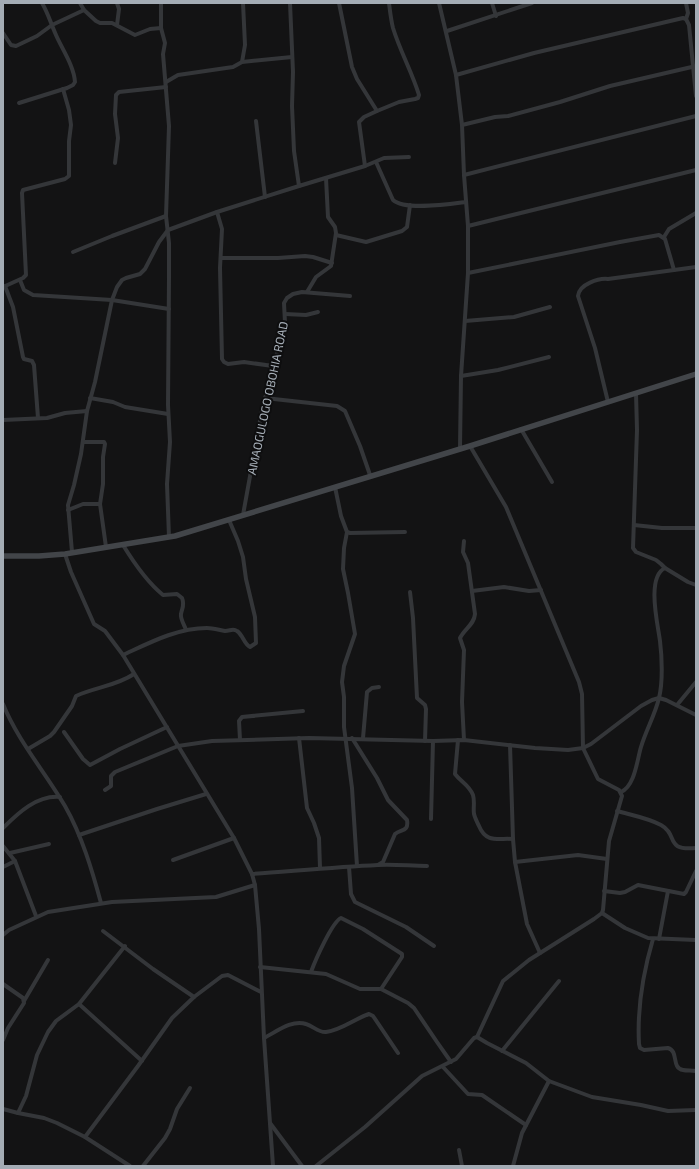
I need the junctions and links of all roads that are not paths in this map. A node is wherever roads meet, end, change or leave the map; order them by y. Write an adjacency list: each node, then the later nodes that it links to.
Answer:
1 (42, 3): 16 (street)
2 (80, 3): 13 (street)
3 (117, 3): 17 (street)
4 (161, 3): 18 (street)
5 (242, 3): 22 (street)
6 (290, 3): 21 (street)
7 (339, 3): 30 (street)
8 (389, 3): 30 (street)
9 (439, 3): 19 (street)
10 (492, 3): 14 (street)
11 (532, 3): 14 (street)
12 (686, 3): 15 (street)
13 (84, 10): 16 (street); 17 (street)
14 (496, 16): 19 (street)
15 (686, 20): 23 (street); 24 (street)
16 (52, 25): 20 (street); 27 (street)
17 (117, 25): 18 (street)
18 (161, 28): 25 (street)
19 (447, 31): 24 (street)
20 (3, 33)
21 (292, 57): 22 (street); 41 (street)
22 (242, 62): 25 (street)
23 (694, 66): 28 (street); 33 (street)
24 (456, 74): 33 (street)
25 (166, 82): 26 (street)
26 (166, 87): 35 (street); 47 (street)
27 (63, 89): 29 (street); 58 (street)
28 (696, 96)
29 (19, 103)
30 (377, 111): 37 (street)
31 (696, 116): 39 (street)
32 (256, 121): 42 (street)
33 (462, 124): 39 (street)
34 (409, 157): 36 (street)
35 (115, 162)
36 (376, 162): 37 (street); 44 (street)
37 (365, 166): 40 (street)
38 (696, 170): 48 (street)
39 (464, 175): 43 (street)
40 (326, 178): 41 (street); 50 (street)
41 (299, 186): 42 (street)
42 (265, 197): 45 (street)
43 (466, 202): 44 (street); 48 (street)
44 (410, 205): 50 (street)
45 (217, 212): 49 (street); 53 (street)
46 (696, 213): 51 (street)
47 (166, 216): 49 (street); 52 (street)
48 (468, 226): 57 (street)
49 (168, 230): 62 (street); 64 (street)
50 (336, 235): 54 (street)
51 (664, 237): 56 (street); 57 (street)
52 (73, 252)
53 (221, 258): 54 (street); 69 (street)
54 (332, 263): 60 (street)
55 (696, 267): 56 (street)
56 (674, 270): 75 (street)
57 (468, 274): 67 (street)
58 (20, 280): 59 (street); 62 (street)
59 (4, 287): 78 (street)
60 (307, 292): 61 (street, AMAOGULOGO OBOHIA ROAD); 66 (street, AMAOGULOGO OBOHIA ROAD)
61 (350, 296)
62 (112, 300): 64 (street); 73 (street)
63 (550, 307): 67 (street)
64 (169, 309): 77 (street)
65 (318, 312): 66 (street)
66 (285, 314): 69 (street, AMAOGULOGO OBOHIA ROAD)
67 (465, 321): 71 (street)
68 (548, 357): 71 (street)
69 (273, 366): 74 (street, AMAOGULOGO OBOHIA ROAD)
70 (696, 374): 72 (street)
71 (461, 376): 83 (street)
72 (636, 393): 75 (street); 91 (street)
73 (90, 398): 76 (street); 77 (street)
74 (265, 398): 84 (street); 89 (street, AMAOGULOGO OBOHIA ROAD)
75 (608, 402): 80 (street)
76 (87, 411): 78 (street); 81 (street)
77 (168, 414): 95 (street)
78 (38, 418): 79 (street)
79 (3, 420)
80 (521, 429): 82 (street); 85 (street)
81 (83, 442): 87 (street); 88 (street)
82 (470, 446): 83 (street); 104 (street)
83 (460, 448): 84 (street)
84 (370, 475): 86 (street)
85 (552, 482)
86 (335, 487): 89 (street); 93 (street)
87 (100, 504): 88 (street); 98 (street)
88 (68, 510): 99 (street)
89 (242, 515): 90 (street)
90 (229, 520): 95 (street); 107 (street)
91 (634, 524): 92 (street); 102 (street)
92 (696, 528)
93 (347, 532): 94 (street); 120 (street)
94 (405, 532)
95 (169, 537): 97 (street)
96 (464, 541): 105 (street)
97 (123, 545): 98 (street); 107 (street)
98 (106, 547): 99 (street)
99 (72, 552): 100 (street)
100 (65, 554): 101 (street); 108 (street)
101 (3, 556)
102 (665, 568): 103 (street); 112 (street)
103 (696, 585)
104 (541, 590): 105 (street); 130 (street)
105 (472, 591): 125 (street)
106 (410, 592): 126 (street)
107 (186, 630): 108 (street)
108 (123, 655): 109 (street)
109 (134, 674): 117 (street); 131 (street)
110 (696, 682): 114 (street)
111 (379, 686): 122 (street)
112 (659, 698): 114 (street); 130 (street); 133 (street)
113 (3, 704): 131 (street)
114 (677, 705): 116 (street)
115 (303, 711): 123 (street)
116 (696, 714)
117 (167, 727): 118 (street); 129 (street)
118 (64, 732)
119 (299, 738): 120 (street); 123 (street); 154 (street)
120 (345, 738): 121 (street); 151 (street)
121 (352, 738): 122 (street); 150 (street)
122 (363, 738): 126 (street)
123 (240, 740): 129 (street)
124 (458, 740): 125 (street); 127 (street); 141 (street)
125 (464, 740): 128 (street)
126 (425, 741): 127 (street)
127 (433, 741): 137 (street)
128 (510, 745): 130 (street); 141 (street)
129 (178, 746): 132 (street); 134 (street)
130 (583, 748): 133 (street)
131 (28, 749): 135 (street)
132 (105, 790)
133 (621, 792): 136 (street)
134 (206, 794): 139 (street); 140 (street)
135 (60, 797): 138 (street); 139 (street)
136 (617, 811): 144 (street); 146 (street)
137 (431, 819)
138 (3, 828)
139 (79, 836): 161 (street)
140 (234, 838): 147 (street); 157 (street)
141 (513, 839): 149 (street)
142 (49, 844): 145 (street)
143 (3, 846): 145 (street)
144 (696, 848)
145 (10, 853): 148 (street)
146 (607, 859): 149 (street); 159 (street)
147 (173, 860)
148 (15, 861): 153 (street); 163 (street)
149 (515, 862): 171 (street)
150 (378, 865): 151 (street); 152 (street)
151 (357, 866): 155 (street)
152 (428, 866)
153 (3, 867)
154 (320, 868): 155 (street); 157 (street)
155 (349, 868): 170 (street)
156 (696, 871): 160 (street)
157 (252, 874): 158 (street)
158 (255, 885): 161 (street); 173 (street)
159 (604, 891): 160 (street); 162 (street)
160 (668, 892): 167 (street)
161 (101, 903): 163 (street)
162 (602, 913): 166 (street); 171 (street)
163 (36, 916): 165 (street)
164 (104, 931): 169 (street)
165 (3, 935)
166 (653, 939): 167 (street); 190 (street)
167 (659, 939): 168 (street)
168 (696, 940)
169 (124, 946): 179 (street); 181 (street)
170 (434, 946)
171 (540, 954): 182 (street)
172 (48, 960): 180 (street)
173 (260, 967): 174 (street); 178 (street)
174 (311, 972): 177 (street); 177 (street)
175 (559, 981): 185 (street)
176 (3, 984): 180 (street)
177 (381, 989): 188 (street)
178 (261, 992): 179 (street); 183 (street)
179 (194, 997): 187 (street)
180 (24, 1001): 184 (street)
181 (79, 1004): 187 (street); 195 (street)
182 (477, 1037): 185 (street); 188 (street)
183 (264, 1038): 186 (street); 196 (street)
184 (3, 1039)
185 (502, 1051): 191 (street)
186 (398, 1053)
187 (142, 1061): 198 (street)
188 (451, 1062): 189 (street)
189 (442, 1066): 197 (street); 204 (street)
190 (696, 1071)
191 (549, 1081): 194 (street); 197 (street)
192 (190, 1088): 201 (street)
193 (3, 1109): 195 (street)
194 (696, 1110)
195 (18, 1113): 198 (street)
196 (270, 1122): 202 (street); 203 (street)
197 (526, 1124): 206 (street)
198 (85, 1137): 200 (street)
199 (459, 1150): 205 (street)
200 (130, 1166)
201 (143, 1166)
202 (274, 1166)
203 (302, 1166)
204 (316, 1166)
205 (462, 1166)
206 (513, 1166)

